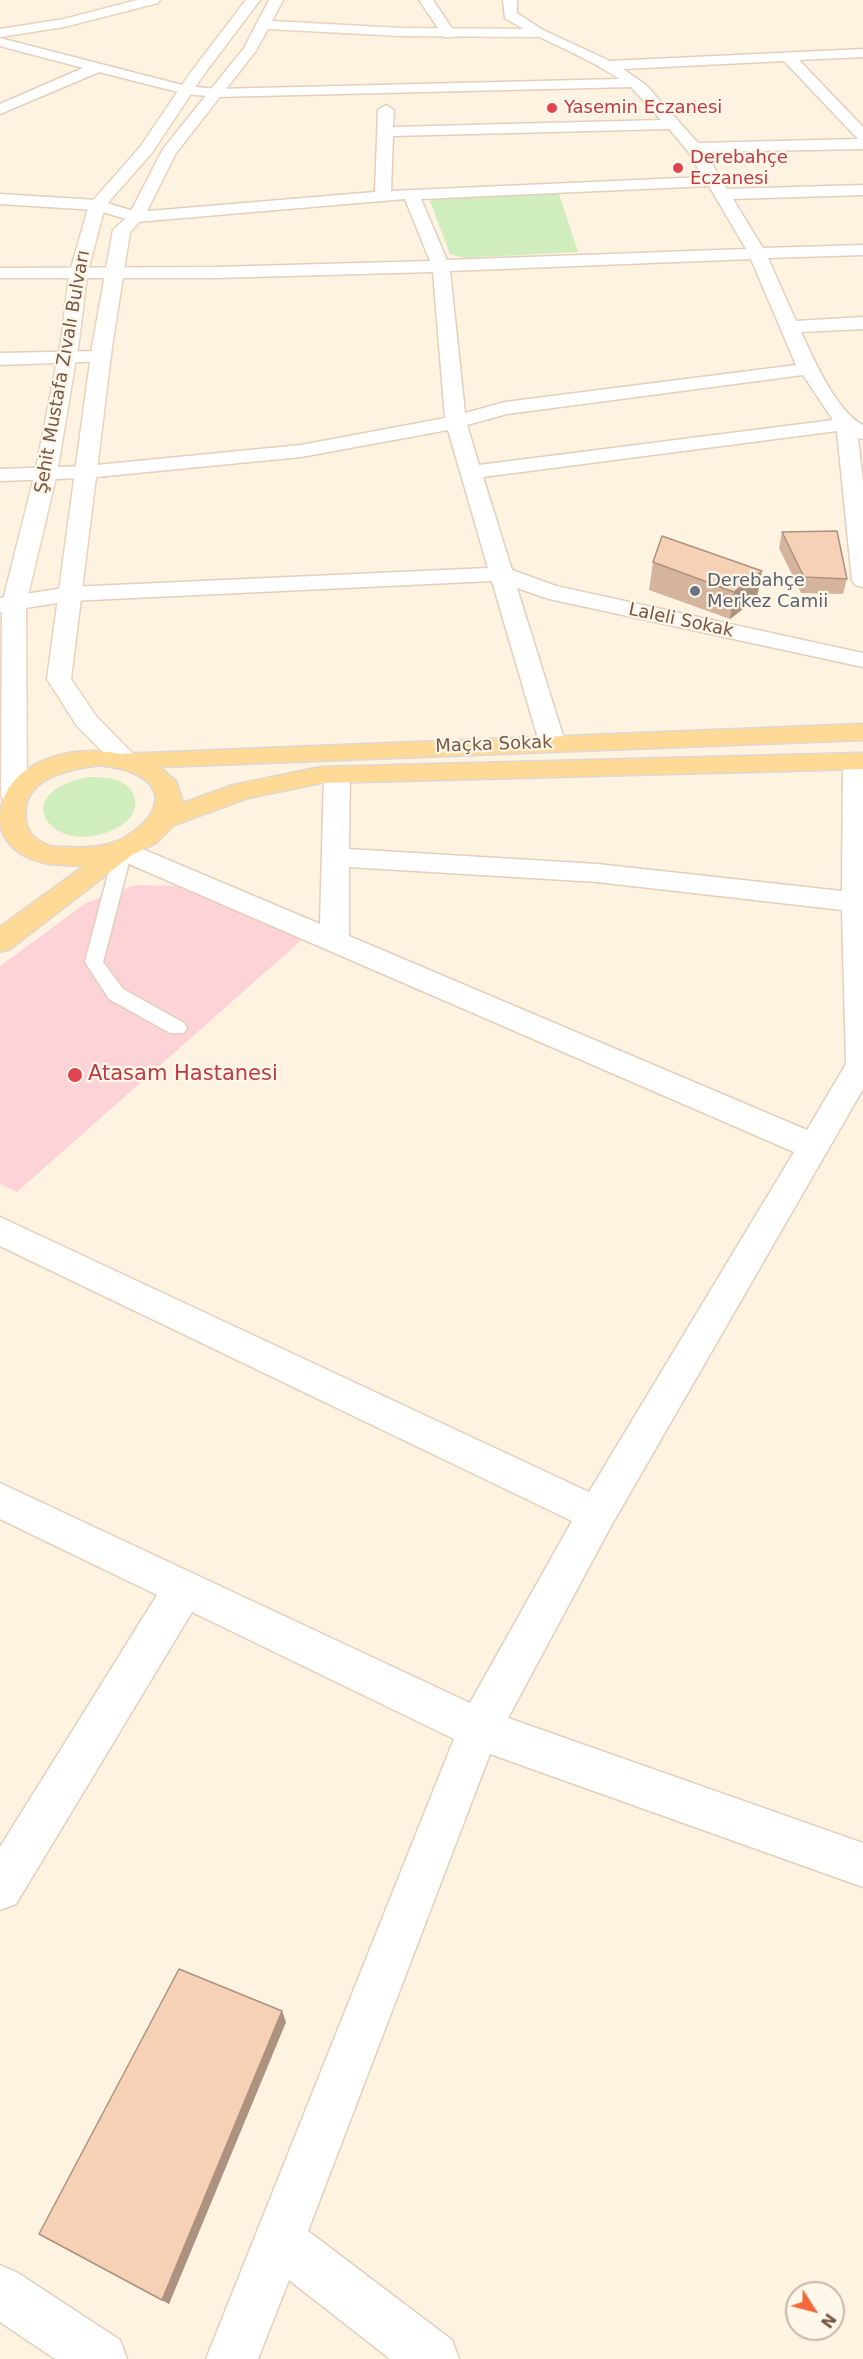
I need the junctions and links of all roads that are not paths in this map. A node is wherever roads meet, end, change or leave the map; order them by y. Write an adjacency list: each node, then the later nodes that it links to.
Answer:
1 (153, 0): 7 (street)
2 (253, 0): 16 (street, Şehit Mustafa Zıvalı Bulvarı)
3 (276, 0): 6 (street, Şehit Mustafa Zıvalı Bulvarı)
4 (426, 0): 9 (street)
5 (510, 0): 8 (street)
6 (262, 24): 9 (street); 18 (street, Şehit Mustafa Zıvalı Bulvarı)
7 (0, 33)
8 (538, 33): 9 (street); 13 (street)
9 (449, 34)
10 (0, 42): 14 (street)
11 (863, 53): 12 (street)
12 (788, 57): 13 (street); 22 (street)
13 (608, 65): 15 (street)
14 (100, 66): 16 (street); 19 (street)
15 (634, 83): 17 (street); 20 (street)
16 (186, 90): 18 (street); 30 (street, Şehit Mustafa Zıvalı Bulvarı)
17 (388, 90): 18 (street); 21 (street)
18 (217, 93): 31 (street, Şehit Mustafa Zıvalı Bulvarı)
19 (0, 109)
20 (672, 124): 21 (street); 24 (street)
21 (384, 132): 28 (street)
22 (863, 136)
23 (863, 144): 24 (street)
24 (694, 148): 25 (street)
25 (718, 187): 26 (street); 27 (street); 33 (street)
26 (863, 190)
27 (411, 194): 28 (street); 34 (street)
28 (383, 196): 31 (street)
29 (0, 199): 30 (street)
30 (97, 205): 31 (street); 36 (street, Şehit Mustafa Zıvalı Bulvarı)
31 (136, 217): 37 (street, Şehit Mustafa Zıvalı Bulvarı)
32 (863, 250): 33 (street)
33 (757, 253): 34 (street); 39 (street)
34 (441, 267): 37 (street); 45 (street)
35 (0, 273): 36 (street)
36 (78, 275): 37 (street); 41 (street, Şehit Mustafa Zıvalı Bulvarı)
37 (113, 275): 40 (street, Şehit Mustafa Zıvalı Bulvarı)
38 (863, 323): 39 (street)
39 (789, 327): 43 (street)
40 (101, 357): 41 (street); 46 (street, Şehit Mustafa Zıvalı Bulvarı)
41 (67, 358): 42 (street); 48 (street, Şehit Mustafa Zıvalı Bulvarı)
42 (0, 359)
43 (808, 369): 44 (street); 45 (street)
44 (853, 421): 47 (street); 51 (street)
45 (456, 422): 46 (street); 47 (street)
46 (86, 472): 48 (street); 52 (street, Şehit Mustafa Zıvalı Bulvarı)
47 (471, 472): 50 (street)
48 (46, 473): 49 (street); 53 (street, Şehit Mustafa Zıvalı Bulvarı)
49 (0, 475)
50 (502, 574): 52 (street); 54 (street, Laleli Sokak); 55 (street)
51 (863, 580)
52 (70, 594): 53 (street); 57 (street, Şehit Mustafa Zıvalı Bulvarı)
53 (7, 604): 59 (street, Şehit Mustafa Zıvalı Bulvarı)
54 (863, 660)
55 (552, 742): 56 (main road, Maçka Sokak); 57 (main road, Maçka Sokak)
56 (861, 751): 58 (main road, Maçka Sokak); 63 (street)
57 (126, 760): 59 (main road); 60 (main road)
58 (337, 775): 60 (main road, Maçka Sokak); 62 (street)
59 (7, 811): 61 (main road)
60 (166, 818): 61 (main road)
61 (123, 851): 64 (street); 65 (main road); 67 (lane)
62 (336, 857): 63 (street); 64 (street)
63 (856, 902): 66 (street)
64 (334, 939): 69 (street)
65 (0, 942)
66 (862, 1020): 68 (street)
67 (177, 1028)
68 (862, 1065): 69 (street)
69 (812, 1146): 72 (street)
70 (3, 1238): 72 (street)
71 (0, 1500): 73 (street)
72 (597, 1514): 74 (street)
73 (184, 1588): 74 (street); 76 (street)
74 (479, 1729): 75 (street); 77 (street)
75 (863, 1865)
76 (0, 1888)
77 (278, 2240): 80 (street); 81 (street)
78 (0, 2291): 79 (street)
79 (101, 2359)
80 (232, 2359)
81 (433, 2359)

